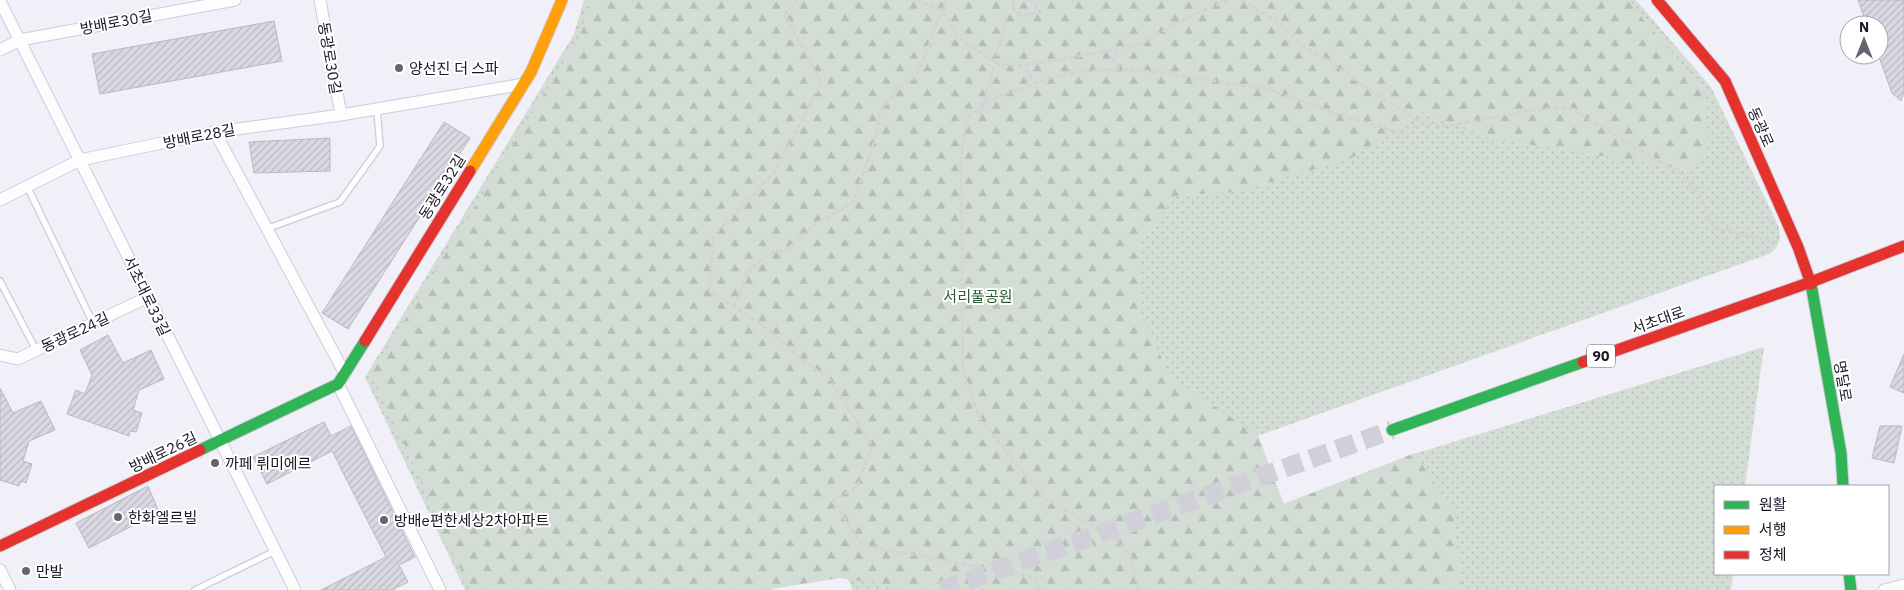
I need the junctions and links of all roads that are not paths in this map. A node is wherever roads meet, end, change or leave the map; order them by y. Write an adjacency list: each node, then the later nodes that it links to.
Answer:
1 (235, 0): 6 (street, 방배로30길)
2 (320, 0): 10 (street, 동광로30길)
3 (562, 0): 8 (street, 동광로32길)
4 (1657, 0): 18 (street, 동광로)
5 (0, 1): 6 (street, 서초대로33길)
6 (20, 40): 7 (street, 방배로30길); 12 (street, 서초대로33길)
7 (0, 50)
8 (524, 84): 9 (street, 방배로28길); 23 (street, 동광로32길)
9 (377, 109): 10 (street, 방배로28길); 15 (lane)
10 (341, 115): 11 (street, 방배로28길)
11 (214, 132): 12 (street, 방배로28길); 15 (street)
12 (80, 160): 13 (street, 방배로28길); 19 (street, 서초대로33길)
13 (27, 186): 14 (street, 방배로28길); 20 (lane)
14 (0, 200)
15 (266, 229): 23 (street)
16 (1904, 246): 18 (street, 서초대로 / 90)
17 (0, 281): 21 (lane)
18 (1811, 282): 25 (street, 서초대로 / 90); 27 (street, 명달로)
19 (148, 297): 20 (street, 동광로24길); 26 (street, 서초대로33길)
20 (93, 323): 21 (street, 동광로24길)
21 (36, 350): 22 (street, 동광로24길)
22 (0, 355)
23 (345, 374): 24 (street, 동광로32길)
24 (338, 384): 26 (street, 방배로26길); 36 (street)
25 (1392, 430)
26 (220, 441): 28 (street, 방배로26길); 29 (street, 서초대로33길)
27 (1843, 485)
28 (0, 546)
29 (275, 551): 34 (lane); 35 (street, 서초대로33길)
30 (0, 570): 33 (street)
31 (1849, 575): 37 (street)
32 (1904, 585): 38 (street)
33 (10, 590)
34 (195, 590)
35 (295, 590)
36 (440, 590)
37 (1851, 590)
38 (1884, 590)

